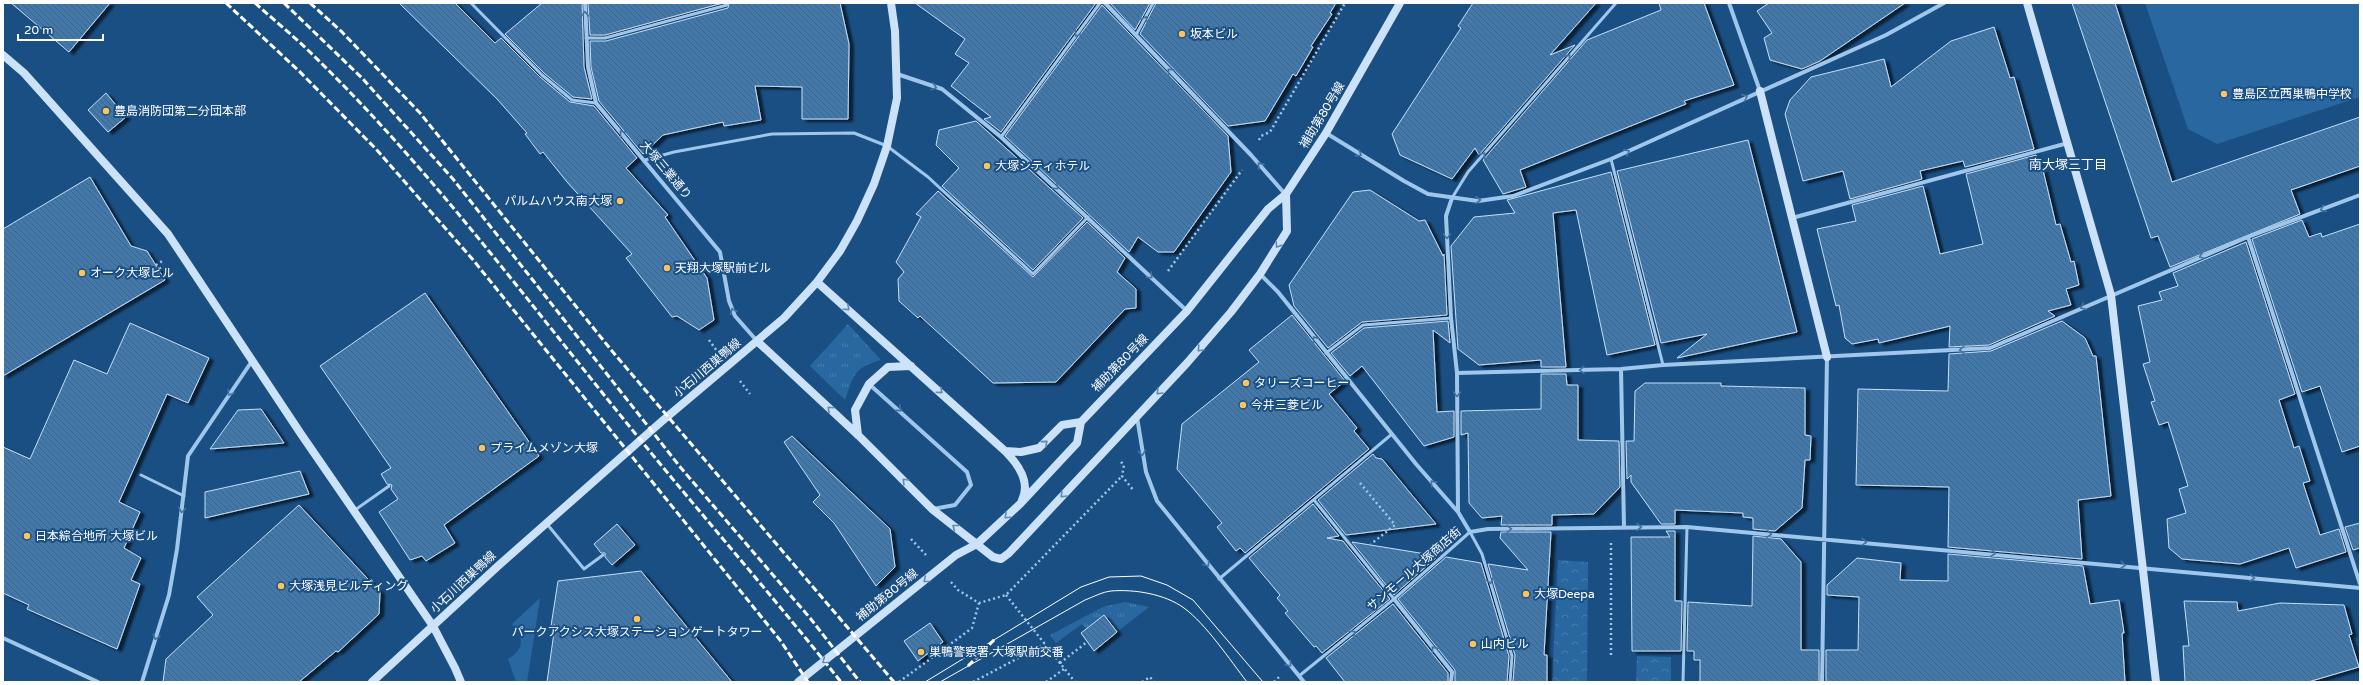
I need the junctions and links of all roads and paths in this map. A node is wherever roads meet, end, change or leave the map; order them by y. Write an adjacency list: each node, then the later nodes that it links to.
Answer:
1 (471, 3): 18 (lane)
2 (585, 3): 14 (street, 大塚三業通り, one-way to 2)
3 (891, 3): 16 (street, 小石川西巣鴨線)
4 (1100, 3): 20 (lane, one-way to 20)
5 (1106, 3): 13 (street)
6 (1153, 3): 13 (lane, one-way to 6)
7 (1400, 3): 19 (street, 補助第80号線)
8 (1616, 3): 27 (lane, one-way to 8)
9 (1729, 3): 17 (street)
10 (1944, 3): 17 (street)
11 (2027, 3): 21 (street)
12 (727, 5): 14 (lane)
13 (1136, 35): 25 (street, one-way to 13)
14 (586, 38): 18 (street, 大塚三業通り)
15 (3, 54): 39 (street)
16 (898, 74): 20 (street, one-way to 20); 22 (street, 小石川西巣鴨線)
17 (1760, 91): 23 (street, one-way to 17); 29 (street)
18 (596, 103): 24 (street, 大塚三業通り, one-way to 18)
19 (1326, 133): 25 (street, 補助第80号線); 27 (street, one-way to 27)
20 (1001, 136): 28 (street, one-way to 28)
21 (2069, 143): 29 (street); 33 (street)
22 (887, 146): 24 (lane); 28 (lane); 32 (street, 小石川西巣鴨線)
23 (1611, 159): 27 (street, one-way to 23); 40 (lane)
24 (645, 160): 36 (street, 大塚三業通り, one-way to 24)
25 (1286, 194): 31 (street, one-way to 31); 34 (street, 補助第80号線)
26 (2360, 195): 30 (street, one-way to 30)
27 (1452, 198): 35 (street, one-way to 35)
28 (1088, 217): 34 (street, one-way to 34)
29 (1792, 218): 38 (street)
30 (2248, 237): 33 (street, one-way to 33); 71 (street)
31 (1260, 274): 37 (street, one-way to 31); 45 (street, one-way to 45)
32 (817, 282): 36 (street, 小石川西巣鴨線); 41 (street, one-way to 41)
33 (2111, 295): 38 (street, one-way to 38); 69 (street)
34 (1186, 311): 46 (street, 補助第80号線)
35 (1451, 318): 37 (lane); 43 (street)
36 (757, 341): 48 (street, one-way to 36); 60 (street, 小石川西巣鴨線)
37 (1326, 353): 47 (street)
38 (1828, 357): 40 (street); 64 (street)
39 (252, 361): 54 (street, one-way to 54); 58 (street)
40 (1663, 365): 42 (street)
41 (911, 366): 44 (street); 49 (street, one-way to 49)
42 (1621, 369): 43 (street, one-way to 43); 61 (street)
43 (1457, 373): 59 (street, one-way to 59)
44 (869, 384): 48 (street); 57 (street, one-way to 57)
45 (1137, 415): 66 (street, one-way to 66); 70 (street, one-way to 70)
46 (1081, 422): 49 (street, one-way to 46); 56 (street, 補助第80号線)
47 (1392, 434): 50 (lane); 59 (street, one-way to 47)
48 (858, 435): 57 (street, one-way to 48)
49 (1005, 451): 56 (street)
50 (1349, 470): 55 (lane); 68 (path)
51 (141, 475): 54 (lane)
52 (1122, 476): 74 (path)
53 (389, 486): 58 (lane)
54 (184, 496): 86 (street, one-way to 86)
55 (1314, 500): 68 (lane); 70 (lane)
56 (1020, 504): 66 (street, 補助第80号線, one-way to 66)
57 (932, 509): 66 (street, one-way to 57)
58 (354, 510): 77 (street)
59 (1458, 512): 63 (street)
60 (546, 523): 67 (lane); 77 (street, 小石川西巣鴨線)
61 (1624, 526): 62 (street, one-way to 62); 63 (street, one-way to 61)
62 (1687, 527): 64 (street, one-way to 64); 99 (lane)
63 (1470, 532): 75 (lane, サンモール大塚商店街); 98 (lane, サンモール大塚商店街, one-way to 98)
64 (1825, 538): 69 (street, one-way to 69); 100 (street)
65 (1612, 543): 81 (path)
66 (977, 544): 89 (street, 補助第80号線, one-way to 89)
67 (603, 555)
68 (1358, 555): 75 (lane)
69 (2145, 567): 72 (street, one-way to 72); 101 (street)
70 (1219, 579): 84 (street, one-way to 84)
71 (2360, 584)
72 (2360, 588)
73 (958, 590): 76 (path)
74 (1006, 595): 76 (path); 80 (path)
75 (1394, 599): 84 (lane, サンモール大塚商店街, one-way to 75); 97 (street, one-way to 75)
76 (979, 604): 90 (path)
77 (433, 626): 87 (street); 88 (street, 小石川西巣鴨線)
78 (3, 638): 85 (street)
79 (1088, 642): 82 (path)
80 (1045, 644): 82 (path); 91 (path)
81 (1611, 655)
82 (1060, 663): 83 (path)
83 (1064, 669): 92 (path); 93 (path)
84 (1299, 676): 96 (street)
85 (98, 682)
86 (142, 682)
87 (372, 682)
88 (461, 682)
89 (798, 682)
90 (899, 682)
91 (973, 682)
92 (1046, 682)
93 (1074, 682)
94 (1142, 682): 95 (path)
95 (1154, 682)
96 (1304, 682)
97 (1451, 682)
98 (1510, 682)
99 (1683, 682)
100 (1822, 682)
101 (2156, 682)

